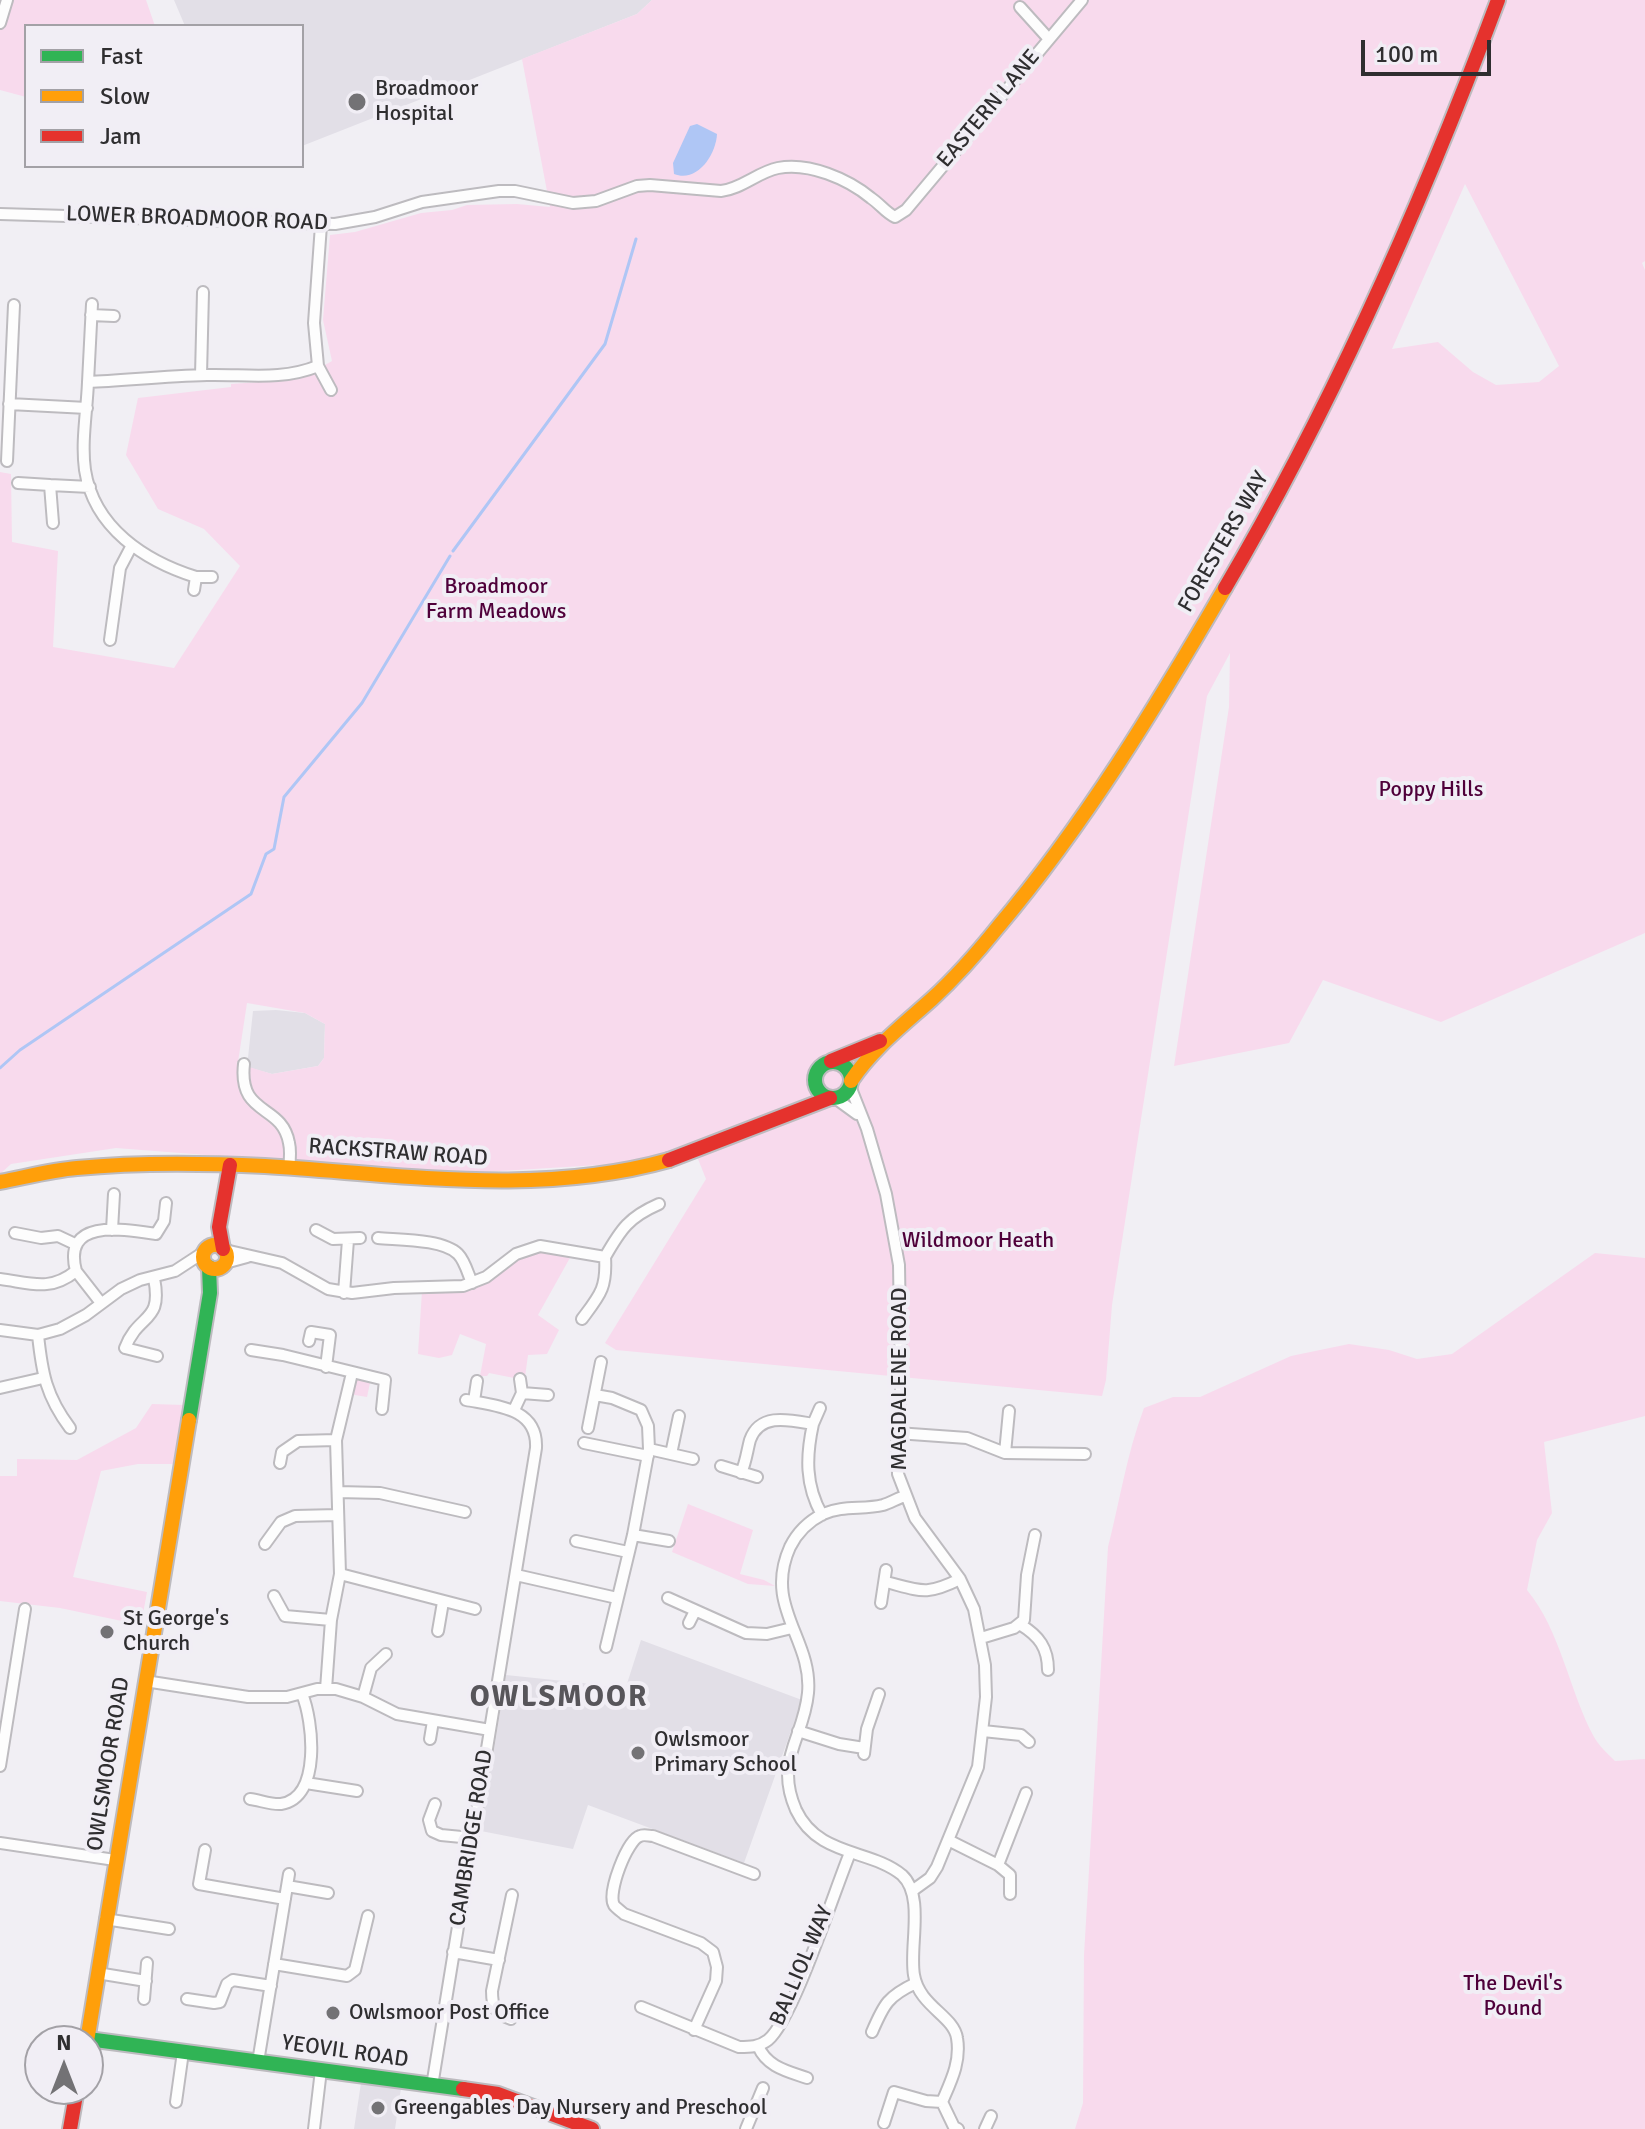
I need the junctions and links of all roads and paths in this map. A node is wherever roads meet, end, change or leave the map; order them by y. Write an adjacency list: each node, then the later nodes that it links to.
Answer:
1 (7, 0): 5 (street)
2 (1082, 0): 6 (street, EASTERN LANE)
3 (1498, 0): 31 (main road, FORESTERS WAY)
4 (1020, 7): 6 (street)
5 (0, 23)
6 (1048, 38): 8 (street, EASTERN LANE)
7 (0, 214): 9 (street, LOWER BROADMOOR ROAD)
8 (895, 217): 9 (street, LOWER BROADMOOR ROAD)
9 (321, 225): 15 (street)
10 (203, 292): 13 (street)
11 (14, 305): 19 (street)
12 (189, 308): 13 (street)
13 (202, 309): 16 (street)
14 (114, 316): 17 (street)
15 (318, 366): 16 (street); 18 (street)
16 (201, 375): 17 (street)
17 (88, 382): 20 (street)
18 (331, 390)
19 (9, 404): 20 (street); 21 (street)
20 (87, 408): 24 (street)
21 (7, 461)
22 (18, 483): 23 (street)
23 (50, 485): 24 (street); 25 (street)
24 (90, 487): 26 (street)
25 (53, 523)
26 (131, 547): 27 (street); 30 (street)
27 (196, 577): 28 (street); 29 (street)
28 (212, 577)
29 (194, 590)
30 (110, 640)
31 (882, 1040): 32 (main road, FORESTERS WAY); 35 (main road, FORESTERS WAY)
32 (829, 1062): 34 (main road); 35 (main road)
33 (244, 1064): 40 (street)
34 (815, 1078): 36 (main road); 37 (main road, RACKSTRAW ROAD)
35 (851, 1084): 36 (main road); 38 (street, MAGDALENE ROAD)
36 (832, 1098): 37 (main road, RACKSTRAW ROAD); 38 (street)
37 (783, 1115): 40 (main road, RACKSTRAW ROAD)
38 (861, 1118): 84 (street, MAGDALENE ROAD)
39 (230, 1165): 40 (main road, RACKSTRAW ROAD); 41 (main road, RACKSTRAW ROAD); 53 (main road, OWLSMOOR ROAD)
40 (289, 1169)
41 (0, 1182)
42 (114, 1194): 45 (street)
43 (166, 1203): 45 (street)
44 (659, 1204): 52 (street)
45 (112, 1230): 51 (street)
46 (316, 1230): 50 (street)
47 (15, 1233): 51 (street)
48 (360, 1238): 50 (street)
49 (378, 1238): 57 (street)
50 (348, 1240): 58 (street)
51 (75, 1244): 54 (street)
52 (605, 1257): 57 (street); 60 (street)
53 (215, 1258): 55 (street); 58 (street); 127 (main road, OWLSMOOR ROAD)
54 (76, 1271): 56 (street); 59 (street)
55 (154, 1278): 59 (street); 65 (street)
56 (0, 1279)
57 (472, 1283): 58 (street)
58 (344, 1293)
59 (101, 1303): 62 (street)
60 (582, 1319)
61 (0, 1330): 62 (street)
62 (38, 1335): 69 (street)
63 (309, 1341): 67 (street)
64 (251, 1350): 67 (street)
65 (157, 1356)
66 (601, 1362): 75 (street)
67 (326, 1367): 68 (street)
68 (352, 1373): 77 (street); 85 (street)
69 (43, 1378): 72 (street); 82 (street)
70 (520, 1379): 73 (street)
71 (477, 1381): 78 (street)
72 (0, 1388)
73 (522, 1393): 74 (street); 78 (street)
74 (548, 1395)
75 (595, 1395): 83 (street); 87 (street)
76 (820, 1408): 81 (street)
77 (382, 1409)
78 (514, 1410): 108 (street, CAMBRIDGE ROAD)
79 (1009, 1411): 88 (street)
80 (679, 1416): 89 (street)
81 (813, 1424): 94 (street); 100 (street)
82 (70, 1428)
83 (588, 1428)
84 (897, 1433): 88 (street); 97 (street, MAGDALENE ROAD)
85 (336, 1440): 92 (street); 96 (street)
86 (584, 1443): 87 (street)
87 (648, 1452): 89 (street); 101 (street)
88 (1005, 1453): 90 (street)
89 (671, 1454): 91 (street)
90 (1085, 1454)
91 (693, 1459)
92 (280, 1463)
93 (721, 1466): 94 (street)
94 (741, 1473): 95 (street)
95 (757, 1477)
96 (338, 1492): 98 (street); 99 (street)
97 (905, 1496): 100 (street); 109 (street, MAGDALENE ROAD)
98 (465, 1512)
99 (338, 1515): 105 (street); 107 (street)
100 (822, 1515): 121 (street)
101 (633, 1535): 104 (street); 106 (street)
102 (1035, 1535): 120 (street)
103 (576, 1541): 106 (street)
104 (669, 1541)
105 (265, 1544)
106 (628, 1552): 111 (street)
107 (340, 1574): 113 (street); 118 (street)
108 (516, 1575): 111 (street); 133 (street, CAMBRIDGE ROAD)
109 (960, 1579): 114 (street); 123 (street, MAGDALENE ROAD)
110 (274, 1596): 118 (street)
111 (617, 1598): 124 (street)
112 (668, 1598): 117 (street)
113 (443, 1602): 116 (street); 122 (street)
114 (881, 1603)
115 (25, 1609): 138 (street)
116 (475, 1609)
117 (695, 1611): 119 (street); 121 (street)
118 (331, 1620): 128 (street)
119 (689, 1623)
120 (1021, 1625): 123 (street); 126 (street)
121 (792, 1628): 134 (street)
122 (438, 1631)
123 (981, 1638): 135 (street, MAGDALENE ROAD)
124 (606, 1647)
125 (386, 1654): 131 (street)
126 (1048, 1670)
127 (145, 1681): 129 (street); 149 (main road, OWLSMOOR ROAD)
128 (326, 1689): 129 (street); 131 (street)
129 (302, 1694): 139 (street)
130 (879, 1694): 134 (street)
131 (363, 1697): 132 (street)
132 (433, 1721): 133 (street); 136 (street)
133 (490, 1730): 144 (street, CAMBRIDGE ROAD)
134 (798, 1731): 148 (street)
135 (983, 1731): 137 (street); 145 (street, MAGDALENE ROAD)
136 (430, 1739)
137 (1029, 1742)
138 (0, 1766)
139 (306, 1783): 140 (street); 142 (street)
140 (357, 1791)
141 (1026, 1793): 150 (street)
142 (250, 1799)
143 (435, 1804): 144 (street)
144 (472, 1838): 162 (street, CAMBRIDGE ROAD)
145 (948, 1840): 150 (street); 154 (street, MAGDALENE ROAD)
146 (0, 1843): 149 (street)
147 (205, 1850): 158 (street)
148 (850, 1853): 154 (street); 178 (street, BALLIOL WAY)
149 (115, 1860): 160 (main road, OWLSMOOR ROAD)
150 (998, 1865): 156 (street)
151 (289, 1874): 153 (street)
152 (754, 1874): 175 (street)
153 (287, 1886): 155 (street); 158 (street)
154 (912, 1891): 168 (street)
155 (328, 1893)
156 (1010, 1894)
157 (512, 1895): 163 (street)
158 (285, 1899): 165 (street)
159 (368, 1916): 165 (street)
160 (105, 1919): 161 (street); 166 (main road, OWLSMOOR ROAD)
161 (169, 1929)
162 (453, 1952): 163 (street); 183 (street, CAMBRIDGE ROAD)
163 (499, 1960): 173 (street)
164 (147, 1963): 167 (street)
165 (274, 1964): 169 (street)
166 (97, 1973): 167 (street); 174 (main road, OWLSMOOR ROAD)
167 (146, 1981): 170 (street)
168 (916, 1983): 176 (street); 186 (street)
169 (271, 1986): 171 (street); 180 (street)
170 (144, 1999)
171 (187, 1999)
172 (641, 2007): 175 (street, BALLIOL WAY)
173 (511, 2019)
174 (89, 2025)
175 (694, 2030): 178 (street, BALLIOL WAY)
176 (872, 2032)
177 (104, 2042): 179 (main road, YEOVIL ROAD)
178 (758, 2046): 182 (street)
179 (183, 2052): 180 (main road, YEOVIL ROAD); 185 (street)
180 (258, 2062): 181 (main road, YEOVIL ROAD)
181 (321, 2070): 183 (main road, YEOVIL ROAD); 191 (street)
182 (807, 2078)
183 (432, 2086): 192 (main road, YEOVIL ROAD)
184 (763, 2088): 193 (street)
185 (176, 2102)
186 (942, 2102): 189 (street); 194 (street)
187 (74, 2105): 190 (main road)
188 (991, 2116): 195 (street)
189 (884, 2123)
190 (70, 2129)
191 (314, 2129)
192 (592, 2129)
193 (746, 2129)
194 (958, 2129)
195 (985, 2129)

